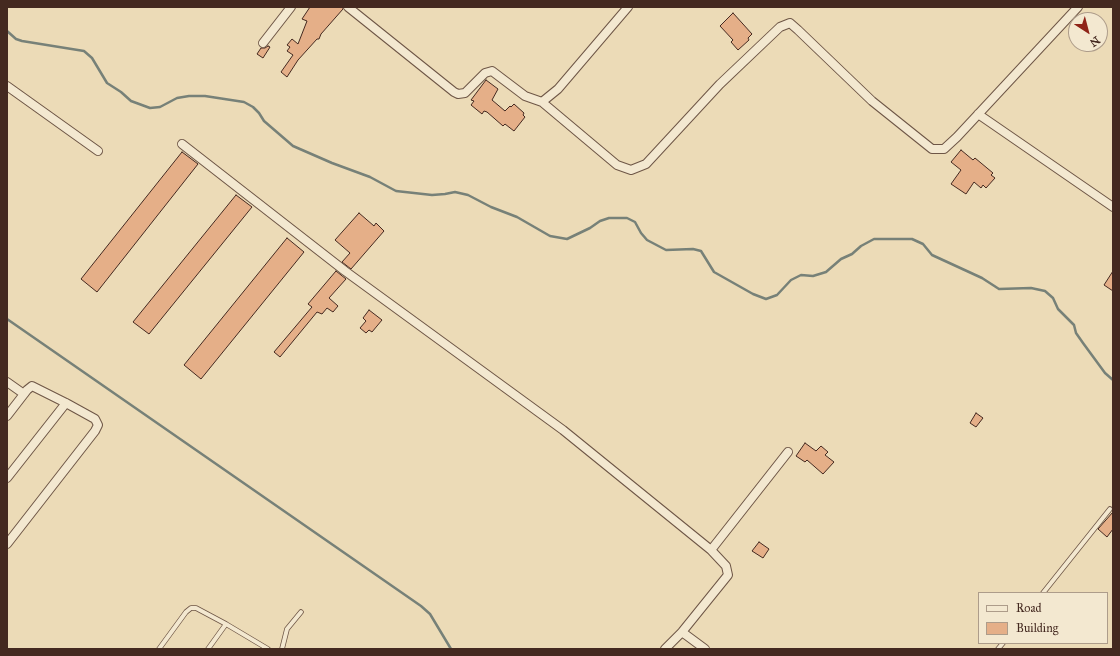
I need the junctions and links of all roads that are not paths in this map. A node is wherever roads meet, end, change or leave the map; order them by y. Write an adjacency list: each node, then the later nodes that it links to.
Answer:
1 (291, 7): 5 (street)
2 (348, 7): 7 (street)
3 (628, 7): 7 (street)
4 (1078, 7): 8 (street)
5 (263, 43)
6 (7, 86): 10 (street)
7 (542, 102): 8 (street)
8 (978, 114): 11 (street)
9 (182, 144): 20 (street)
10 (98, 151)
11 (1113, 207)
12 (7, 382): 13 (street)
13 (24, 394): 14 (street); 15 (street)
14 (66, 403): 17 (street); 19 (street)
15 (7, 416)
16 (788, 452): 20 (street)
17 (7, 478)
18 (1110, 509): 21 (lane)
19 (7, 544)
20 (711, 550): 24 (street)
21 (1044, 592)
22 (301, 612): 28 (lane)
23 (226, 624): 25 (lane); 26 (lane); 27 (lane)
24 (682, 632): 29 (street); 30 (street)
25 (159, 649)
26 (208, 649)
27 (268, 649)
28 (282, 649)
29 (665, 649)
30 (705, 649)

